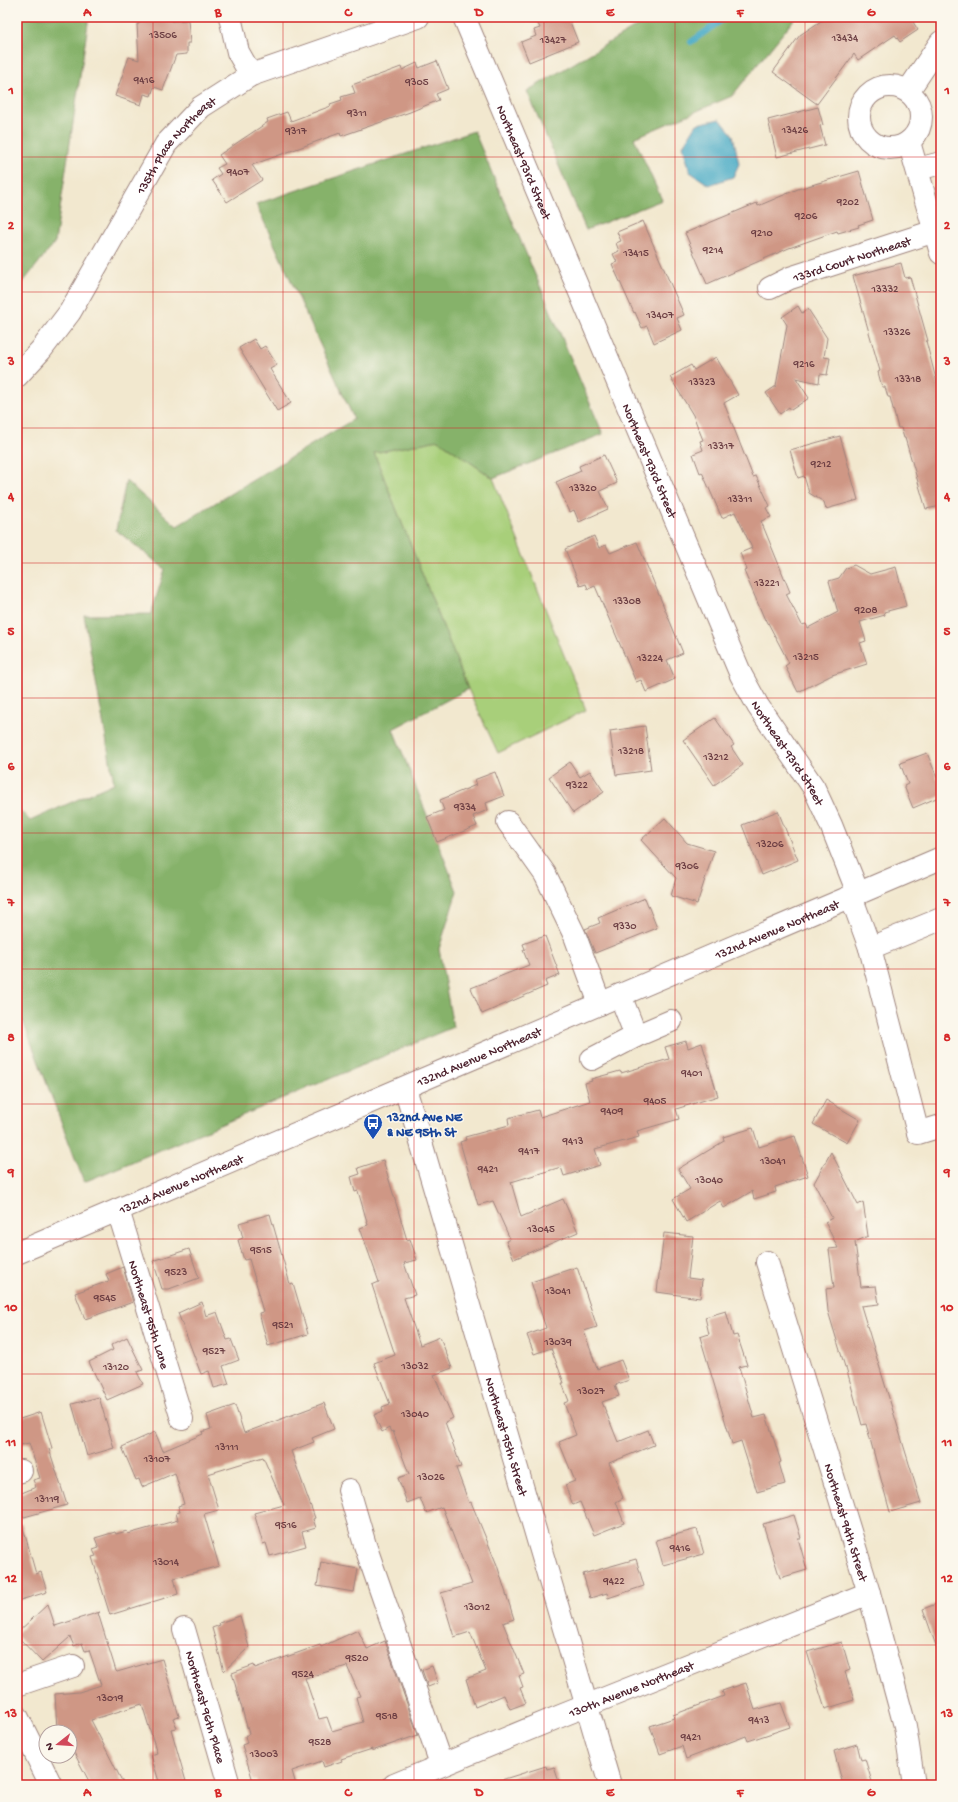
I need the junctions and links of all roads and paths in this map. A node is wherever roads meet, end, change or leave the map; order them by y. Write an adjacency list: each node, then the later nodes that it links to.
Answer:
1 (230, 17): 5 (street)
2 (418, 17): 5 (street, 135th Place Northeast)
3 (464, 17): 16 (street, Northeast 93rd Street)
4 (941, 42): 6 (street)
5 (251, 75): 13 (street, 135th Place Northeast)
6 (908, 91): 7 (street); 7 (street)
7 (909, 142): 9 (street)
8 (941, 163): 9 (street)
9 (918, 168): 10 (street)
10 (935, 231): 11 (street); 12 (street, 133rd Court Northeast)
11 (941, 253)
12 (770, 288)
13 (17, 376)
14 (508, 822): 20 (street)
15 (941, 858): 16 (street, 132nd Avenue Northeast)
16 (854, 895): 18 (street, Northeast 93rd Street); 19 (street, 132nd Avenue Northeast)
17 (941, 919): 18 (street)
18 (870, 948): 25 (street, Northeast 93rd Street)
19 (620, 995): 20 (street, 132nd Avenue Northeast); 22 (street)
20 (600, 1004): 24 (street, 132nd Avenue Northeast)
21 (671, 1021): 22 (street)
22 (636, 1036): 23 (street)
23 (592, 1059)
24 (405, 1088): 26 (street, 132nd Avenue Northeast); 35 (street, Northeast 95th Street)
25 (941, 1126)
26 (118, 1210): 27 (street, 132nd Avenue Northeast); 29 (street, Northeast 95th Lane)
27 (17, 1253)
28 (767, 1262): 31 (street, Northeast 94th Street)
29 (182, 1419)
30 (349, 1490): 37 (street)
31 (869, 1593): 35 (street, 130th Avenue Northeast); 42 (street, Northeast 94th Street)
32 (184, 1629): 39 (street, Northeast 96th Place)
33 (73, 1666): 34 (street)
34 (17, 1686)
35 (587, 1706): 37 (street, 130th Avenue Northeast); 41 (street, Northeast 95th Street)
36 (17, 1716): 38 (street)
37 (441, 1764): 40 (street, 130th Avenue Northeast)
38 (51, 1785)
39 (229, 1785)
40 (394, 1785)
41 (610, 1785)
42 (914, 1785)

